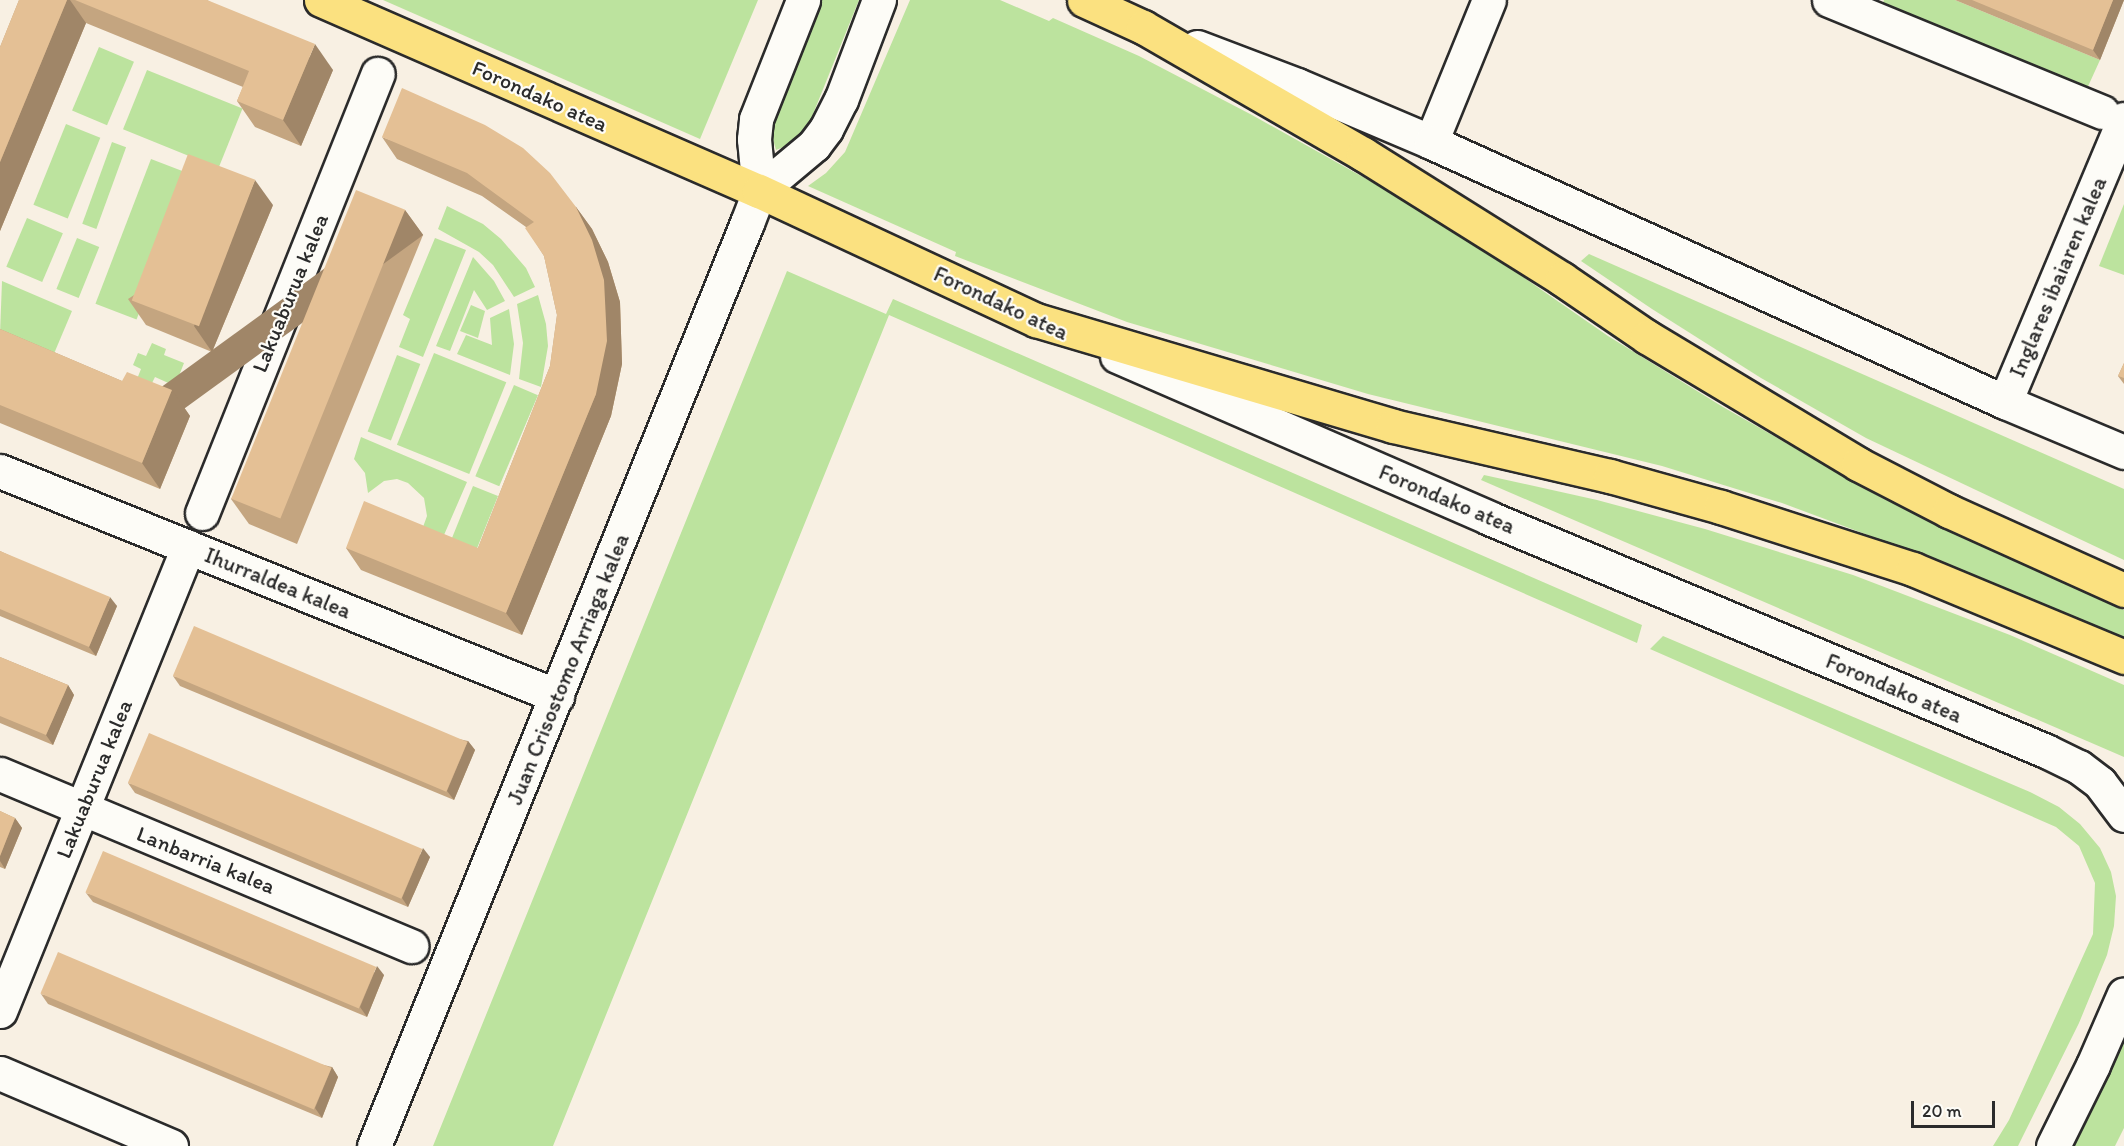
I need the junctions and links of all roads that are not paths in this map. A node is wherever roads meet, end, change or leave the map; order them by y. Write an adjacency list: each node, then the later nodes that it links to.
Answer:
1 (321, 0): 11 (main road, Forondako atea)
2 (803, 0): 11 (street)
3 (879, 0): 11 (street)
4 (1084, 0): 7 (main road)
5 (1489, 0): 10 (street)
6 (1829, 0): 9 (street)
7 (1143, 27): 10 (street); 18 (main road)
8 (378, 74): 16 (street, Lakuaburua kalea)
9 (2113, 116): 13 (street, Inglares ibaiaren kalea)
10 (1431, 142): 13 (street)
11 (759, 191): 12 (main road, Forondako atea); 20 (street, Juan Crisostomo Arriaga kalea)
12 (1036, 320): 19 (main road); 23 (street, Forondako atea)
13 (2005, 402): 14 (street)
14 (2124, 452)
15 (0, 471): 17 (street, Ihurraldea kalea)
16 (202, 513)
17 (188, 547): 20 (street, Ihurraldea kalea); 22 (street, Lakuaburua kalea)
18 (2124, 590)
19 (2124, 657)
20 (557, 696): 29 (street, Juan Crisostomo Arriaga kalea)
21 (0, 774): 22 (street, Lanbarria kalea)
22 (82, 809): 24 (street, Lanbarria kalea); 26 (street, Lakuaburua kalea)
23 (2124, 815)
24 (412, 946)
25 (2124, 994): 30 (street)
26 (0, 1011)
27 (0, 1073): 28 (street)
28 (171, 1146)
29 (374, 1146)
30 (2053, 1146)

